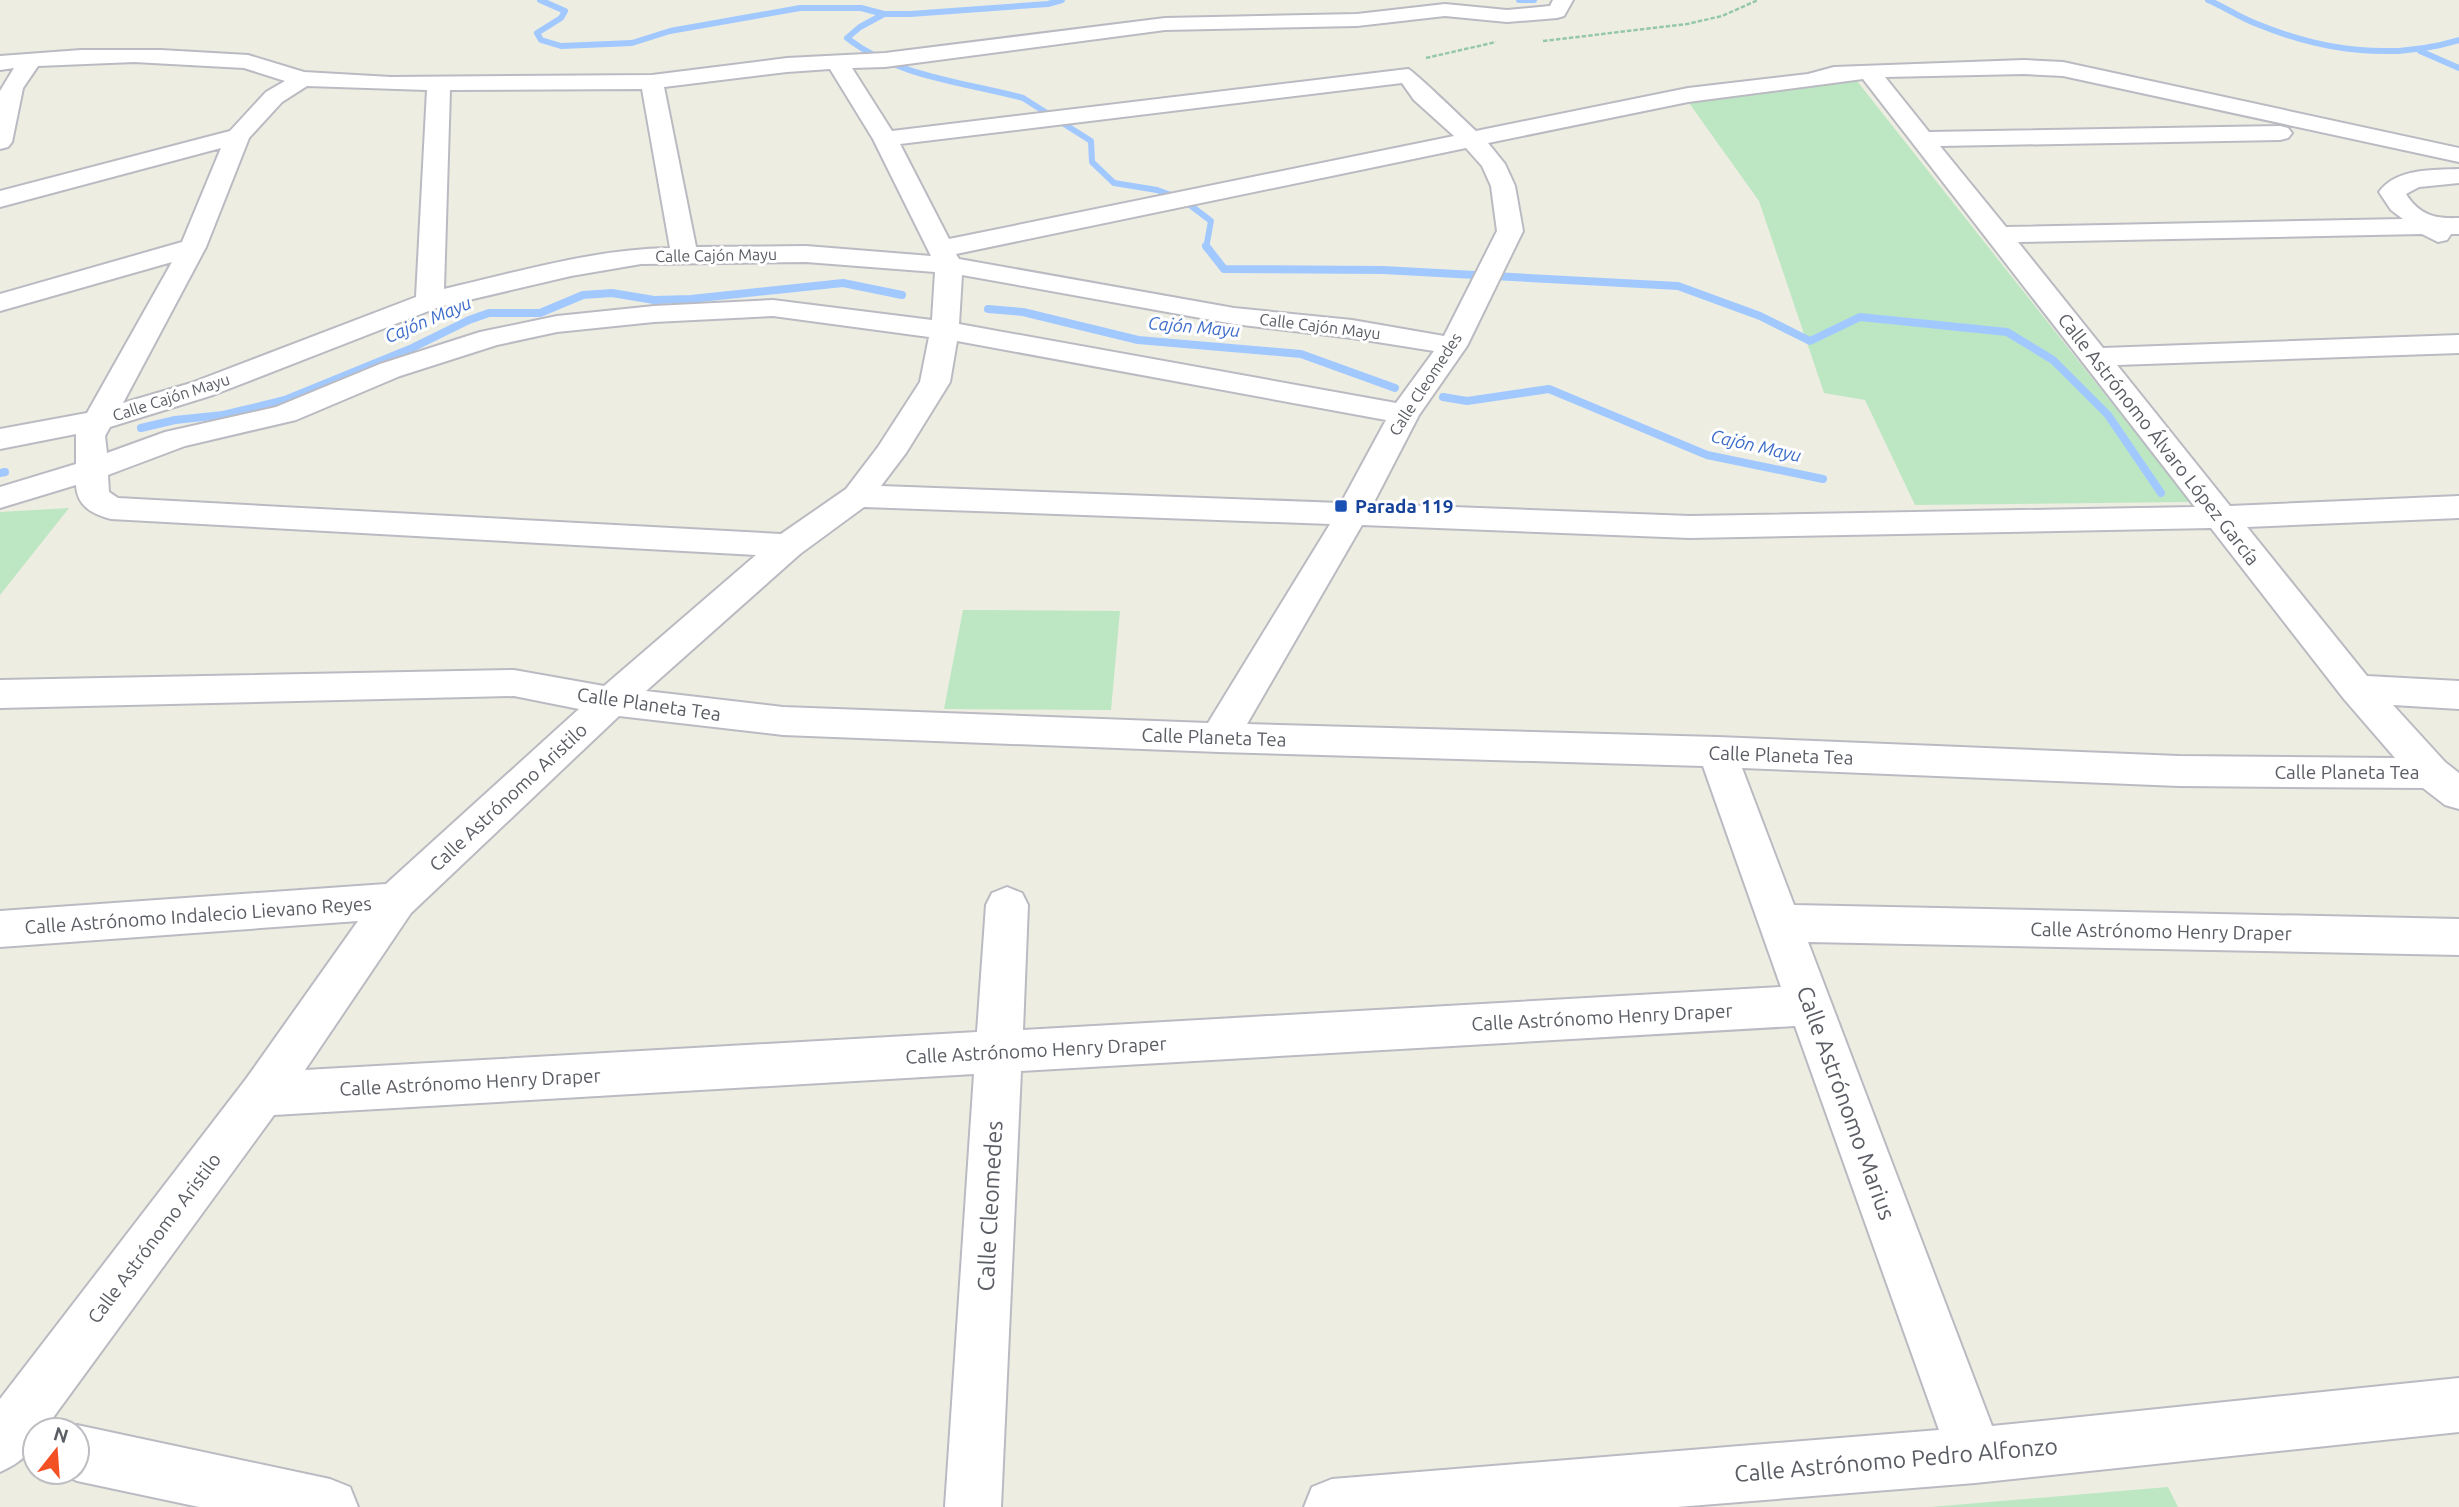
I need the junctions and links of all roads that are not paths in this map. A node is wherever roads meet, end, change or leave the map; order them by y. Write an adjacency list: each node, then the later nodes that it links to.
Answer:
1 (1563, 2): 3 (street)
2 (31, 59): 4 (street); 6 (street); 14 (street)
3 (836, 61): 7 (street); 11 (street)
4 (0, 63)
5 (1870, 73): 9 (street); 12 (street, Calle Astrónomo Álvaro López García); 13 (street)
6 (303, 79): 8 (street); 10 (street)
7 (652, 82): 8 (street); 23 (street)
8 (439, 85): 25 (street)
9 (2345, 132): 12 (street); 15 (street)
10 (238, 136): 17 (street); 21 (street)
11 (885, 139): 13 (street, Calle Cleomedes); 24 (street)
12 (1925, 139): 20 (street, Calle Astrónomo Álvaro López García)
13 (1472, 140): 24 (street); 29 (street, Calle Cleomedes)
14 (0, 142)
15 (2459, 155)
16 (2459, 176): 18 (street)
17 (0, 199)
18 (2428, 226): 19 (street); 20 (street); 22 (street)
19 (2459, 226)
20 (1998, 235): 30 (street, Calle Astrónomo Álvaro López García)
21 (193, 247): 26 (street); 32 (street)
22 (2459, 250)
23 (684, 253): 24 (street, Calle Cajón Mayu); 25 (street, Calle Cajón Mayu)
24 (944, 257): 27 (street, Calle Astrónomo Aristilo); 29 (street, Calle Cajón Mayu)
25 (430, 301): 32 (street, Calle Cajón Mayu)
26 (0, 303)
27 (945, 330): 31 (street); 34 (street); 35 (street, Calle Astrónomo Aristilo)
28 (2459, 344): 30 (street)
29 (1453, 345): 31 (street, Calle Cleomedes)
30 (2095, 357): 39 (street, Calle Astrónomo Álvaro López García)
31 (1404, 414): 38 (street, Calle Cleomedes)
32 (100, 420): 33 (street, Calle Cajón Mayu); 34 (street)
33 (0, 439)
34 (91, 470): 36 (street); 40 (street)
35 (857, 496): 38 (street); 40 (street, Calle Astrónomo Aristilo)
36 (0, 498)
37 (2459, 507): 39 (street)
38 (1349, 514): 39 (street); 45 (street, Calle Cleomedes)
39 (2221, 517): 41 (street, Calle Astrónomo Álvaro López García)
40 (788, 546): 44 (street, Calle Astrónomo Aristilo)
41 (2357, 689): 43 (street); 47 (street, Calle Astrónomo Álvaro López García)
42 (0, 694): 44 (street, Calle Planeta Tea)
43 (2459, 695)
44 (611, 702): 45 (street, Calle Planeta Tea); 48 (street, Calle Astrónomo Aristilo)
45 (1219, 738): 46 (street, Calle Planeta Tea)
46 (1717, 752): 47 (street, Calle Planeta Tea); 50 (street, Calle Astrónomo Marius)
47 (2445, 783)
48 (396, 901): 51 (street, Calle Astrónomo Indalecio Lievano Reyes); 55 (street, Calle Astrónomo Aristilo)
49 (1007, 905): 54 (street, Calle Cleomedes)
50 (1779, 923): 52 (street, Calle Astrónomo Henry Draper); 53 (street, Calle Astrónomo Marius)
51 (0, 929)
52 (2459, 937)
53 (1810, 1005): 54 (street, Calle Astrónomo Henry Draper); 59 (street, Calle Astrónomo Marius)
54 (999, 1052): 55 (street, Calle Astrónomo Henry Draper); 62 (street, Calle Cleomedes)
55 (262, 1094): 57 (street, Calle Astrónomo Aristilo)
56 (2459, 1405): 59 (street, Calle Astrónomo Pedro Alfonzo)
57 (10, 1440)
58 (91, 1455): 61 (street)
59 (1975, 1455): 60 (street, Calle Astrónomo Pedro Alfonzo)
60 (1465, 1502): 63 (street, Calle Astrónomo Pedro Alfonzo)
61 (330, 1507)
62 (973, 1507)
63 (1332, 1507)

